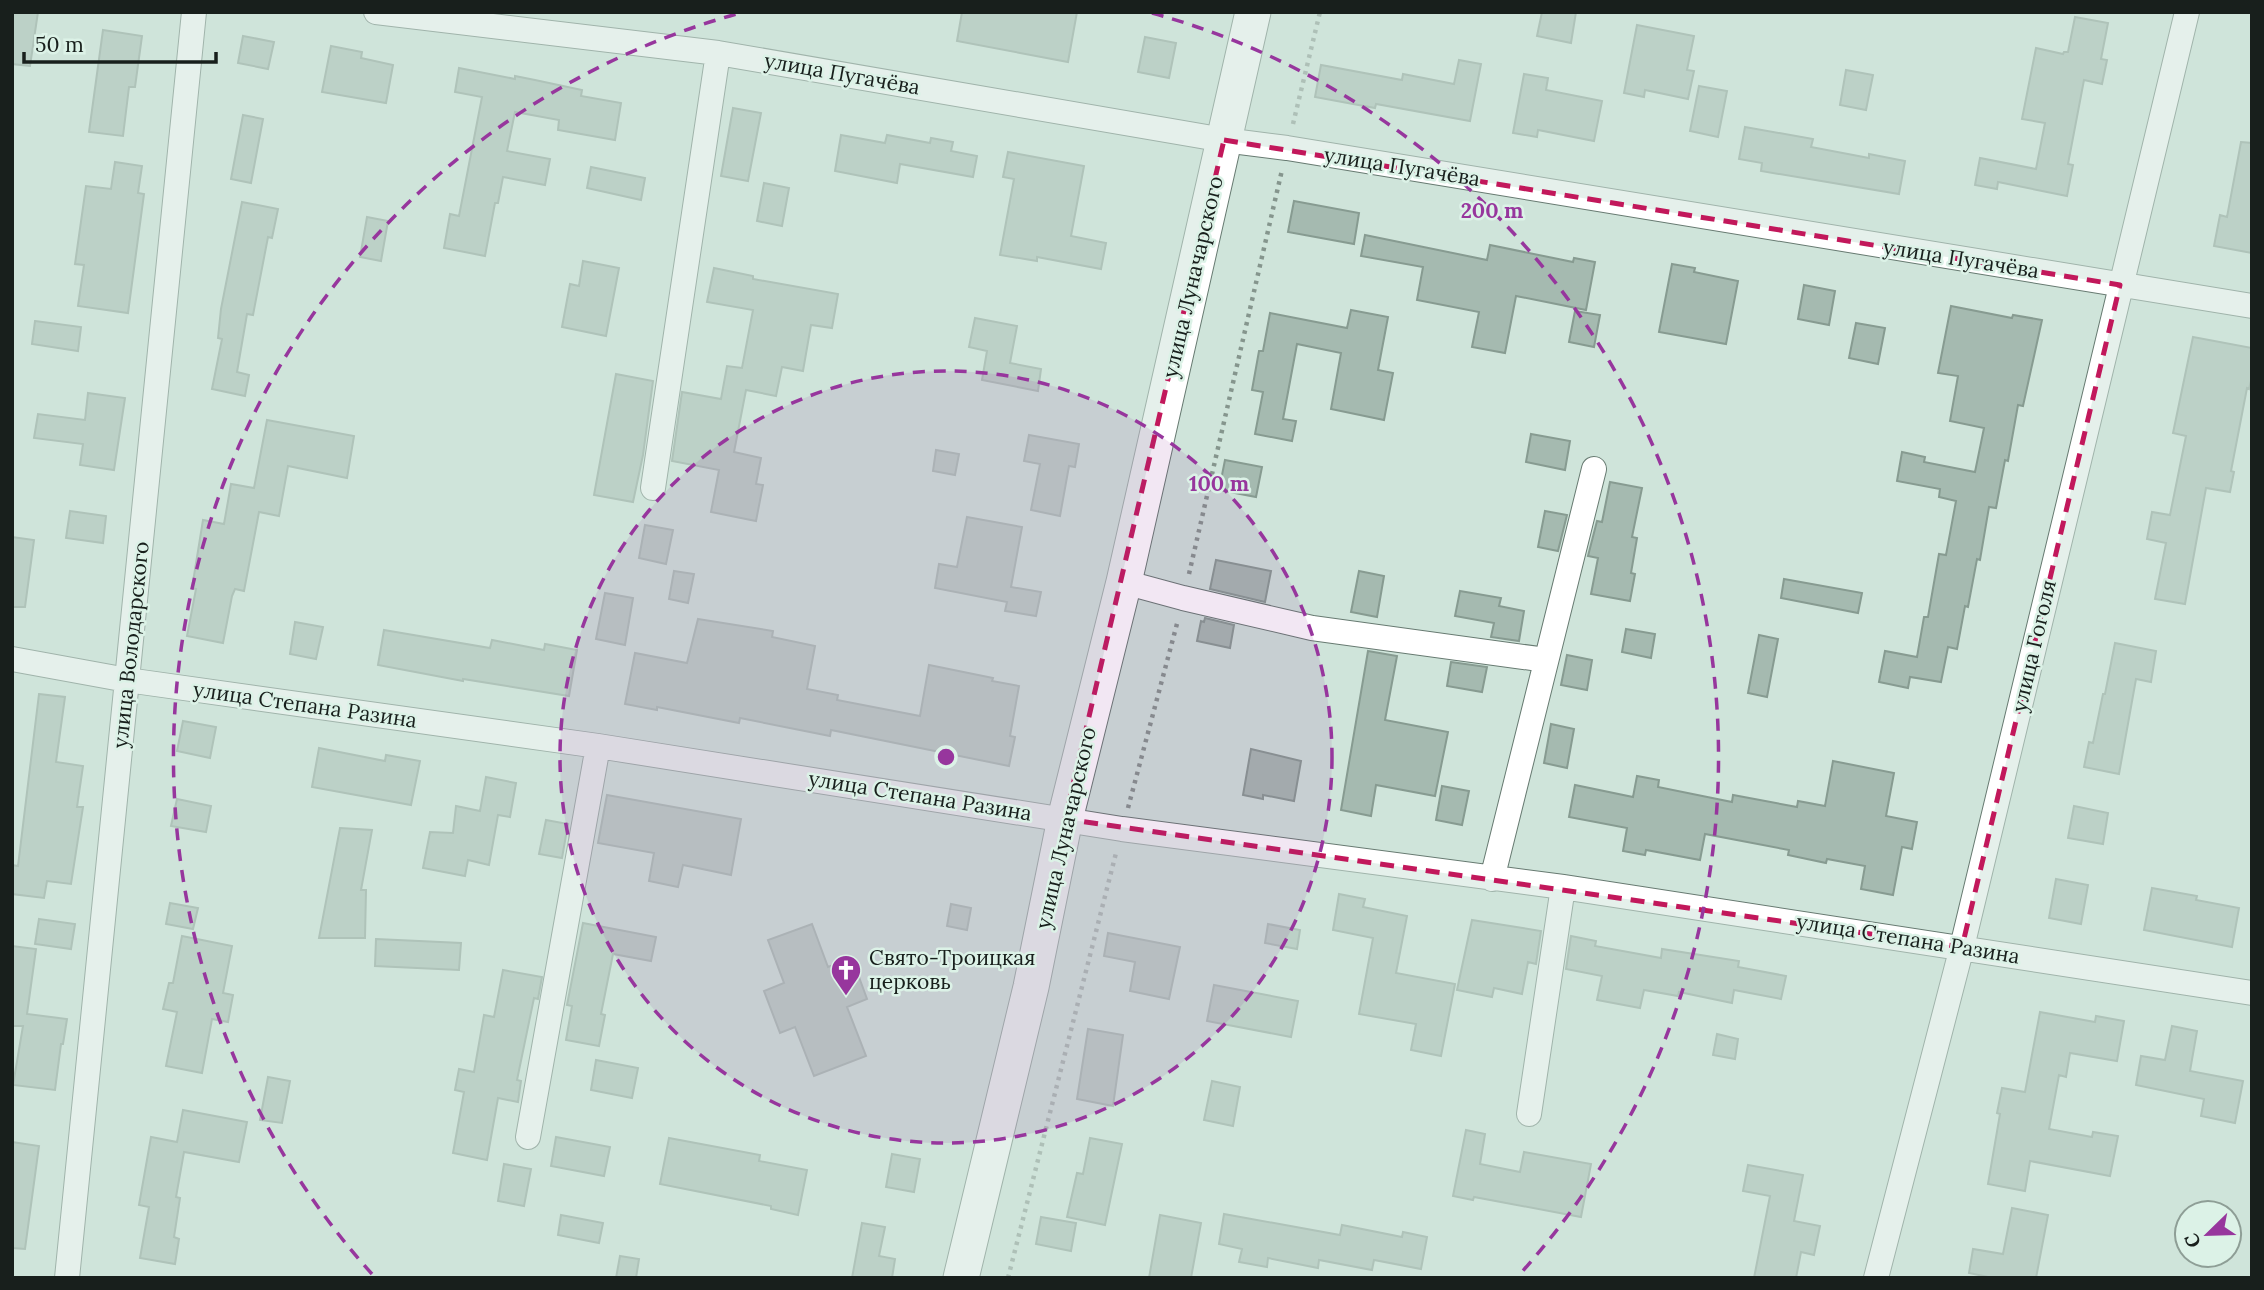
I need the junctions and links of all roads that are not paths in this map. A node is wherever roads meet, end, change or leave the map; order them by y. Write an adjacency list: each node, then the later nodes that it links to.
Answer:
1 (194, 12): 14 (street, улица Володарского)
2 (376, 12): 5 (street, улица Пугачёва)
3 (1253, 12): 6 (main road, улица Луначарского)
4 (2187, 12): 7 (street, улица Гоголя)
5 (718, 53): 6 (street, улица Пугачёва); 10 (street)
6 (1224, 140): 7 (street, улица Пугачёва); 11 (main road, улица Луначарского)
7 (2120, 285): 8 (street, улица Пугачёва); 19 (street, улица Гоголя)
8 (2252, 306)
9 (1594, 469): 13 (street)
10 (653, 488)
11 (1124, 582): 13 (street); 16 (main road, улица Луначарского)
12 (12, 659): 14 (street, улица Степана Разина)
13 (1546, 660): 17 (street)
14 (127, 680): 15 (street, улица Степана Разина); 23 (street, улица Володарского)
15 (598, 746): 16 (street, улица Степана Разина); 22 (street)
16 (1065, 819): 17 (street, улица Степана Разина); 24 (main road, улица Луначарского)
17 (1492, 879): 18 (street, улица Степана Разина)
18 (1563, 887): 19 (street, улица Степана Разина); 21 (street)
19 (1962, 947): 20 (street, улица Степана Разина); 25 (street, улица Гоголя)
20 (2252, 993)
21 (1529, 1114)
22 (528, 1137)
23 (67, 1278)
24 (961, 1278)
25 (1876, 1278)

